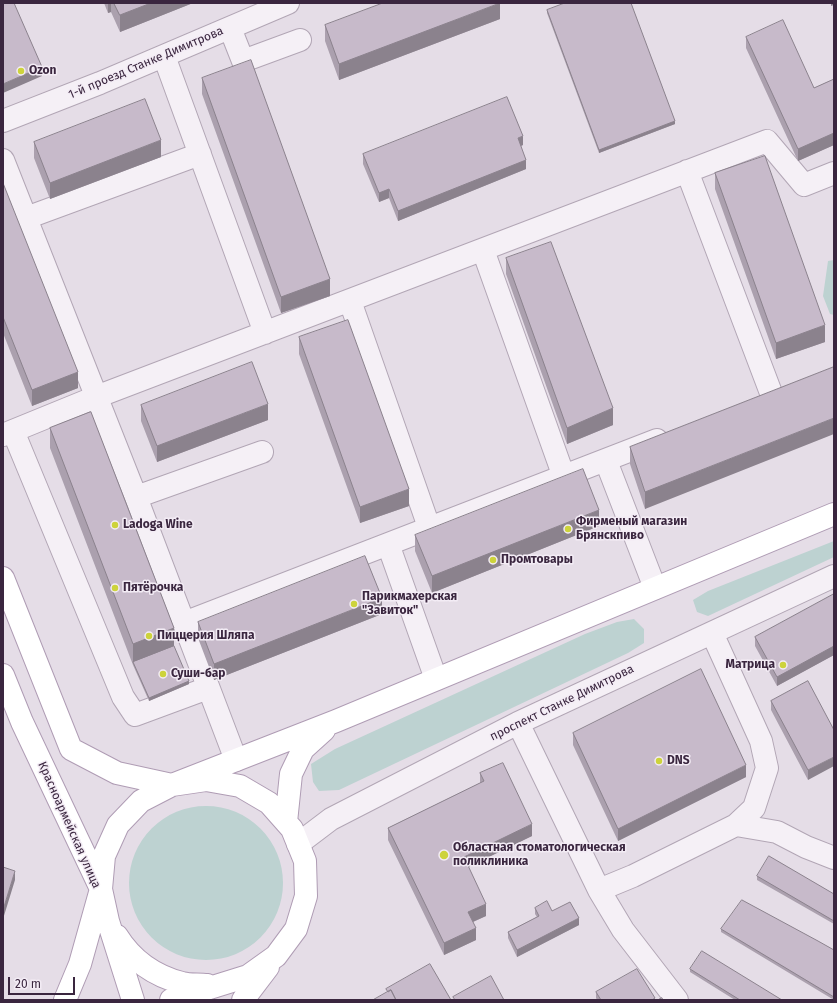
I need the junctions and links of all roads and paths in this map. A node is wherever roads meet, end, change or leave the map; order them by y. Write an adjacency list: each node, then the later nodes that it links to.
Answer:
1 (288, 3): 2 (street, 1-й проезд Станке Димитрова)
2 (230, 28): 3 (street); 4 (street, 1-й проезд Станке Димитрова)
3 (300, 40)
4 (164, 56): 5 (street, 1-й проезд Станке Димитрова); 6 (street)
5 (3, 120)
6 (200, 154): 10 (street); 13 (street)
7 (3, 160): 10 (street)
8 (688, 171): 9 (street); 11 (street); 15 (street)
9 (834, 173)
10 (26, 218): 16 (street)
11 (483, 250): 12 (street); 22 (street)
12 (350, 301): 13 (street); 25 (street)
13 (265, 334): 16 (street)
14 (792, 385): 15 (street)
15 (772, 393): 17 (street)
16 (96, 397): 19 (street); 23 (street)
17 (750, 402)
18 (678, 432): 21 (street)
19 (8, 433): 34 (street)
20 (262, 452): 23 (street)
21 (606, 461): 22 (street); 29 (street)
22 (564, 477): 25 (street)
23 (136, 497): 30 (street)
24 (834, 514): 29 (main road)
25 (429, 527): 26 (street)
26 (388, 544): 30 (street); 33 (street)
27 (834, 576): 31 (street, проспект Станке Димитрова)
28 (3, 578): 38 (main road)
29 (655, 588): 33 (main road)
30 (184, 623): 34 (street)
31 (712, 633): 36 (street, проспект Станке Димитрова); 40 (street)
32 (3, 675): 43 (main road, Красноармейская улица)
33 (436, 679): 35 (main road)
34 (208, 688): 37 (street)
35 (336, 720): 37 (main road); 39 (main road)
36 (518, 723): 41 (street, проспект Станке Димитрова); 44 (street)
37 (236, 760): 38 (main road)
38 (172, 785): 39 (main road); 43 (main road)
39 (286, 822): 41 (main road)
40 (736, 825): 42 (street); 44 (street)
41 (298, 844): 46 (main road)
42 (834, 858)
43 (100, 889): 45 (main road); 48 (main road, Красноармейская улица)
44 (599, 890): 52 (street)
45 (108, 921): 47 (main road); 49 (main road)
46 (276, 956): 47 (main road); 51 (main road)
47 (216, 985): 50 (main road)
48 (65, 1000)
49 (133, 1000)
50 (171, 1000)
51 (244, 1000)
52 (677, 1000)

